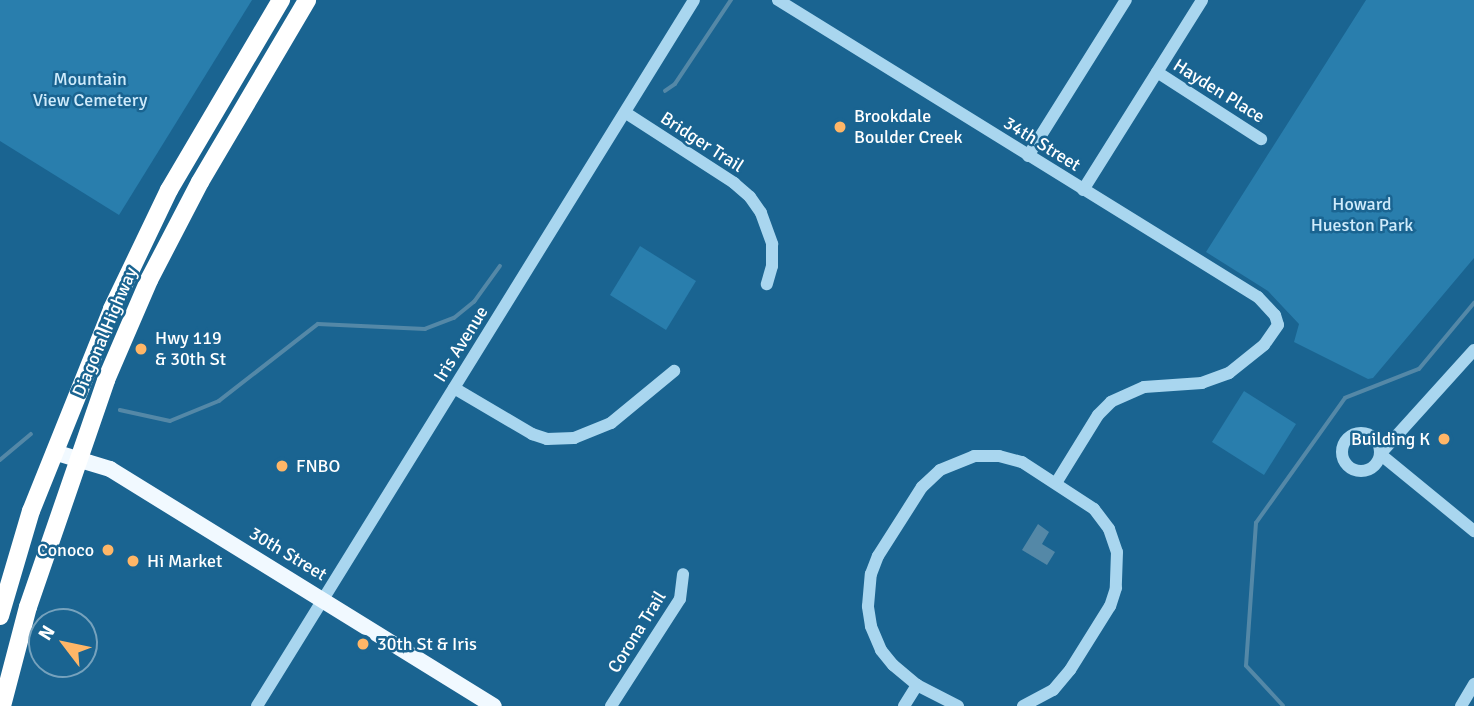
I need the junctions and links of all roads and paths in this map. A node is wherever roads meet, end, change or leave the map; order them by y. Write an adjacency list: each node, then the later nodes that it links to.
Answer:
1 (281, 0): 9 (highway, Diagonal Highway)
2 (307, 0): 10 (highway, Diagonal Highway)
3 (694, 0): 8 (street, Iris Avenue)
4 (779, 0): 12 (street, 34th Street)
5 (1126, 0): 12 (street)
6 (1202, 0): 7 (street, Hayden Place)
7 (1157, 72): 11 (street, Hayden Place); 13 (street, Hayden Place)
8 (626, 113): 14 (street, Bridger Trail); 17 (street, Iris Avenue)
9 (205, 126): 10 (highway); 18 (highway, Diagonal Highway)
10 (225, 137): 19 (highway, Diagonal Highway)
11 (1261, 139)
12 (1028, 156): 13 (street, 34th Street)
13 (1083, 190): 20 (street, 34th Street)
14 (767, 284)
15 (1474, 350): 21 (street)
16 (674, 371): 17 (street)
17 (454, 388): 23 (street, Iris Avenue)
18 (54, 452): 19 (main road, 30th Street); 24 (highway, Diagonal Highway)
19 (76, 457): 23 (main road, 30th Street); 29 (highway, Diagonal Highway)
20 (1056, 483): 26 (street); 35 (street)
21 (1474, 531)
22 (683, 573): 32 (street, Corona Trail)
23 (324, 599): 27 (main road, 30th Street); 30 (street, Iris Avenue)
24 (0, 616)
25 (1474, 684): 36 (street)
26 (917, 685): 28 (street); 33 (street)
27 (471, 700): 31 (main road, 30th Street)
28 (932, 701): 34 (street)
29 (2, 706)
30 (257, 706)
31 (494, 706)
32 (611, 706)
33 (904, 706)
34 (958, 706)
35 (1023, 706)
36 (1461, 706)

